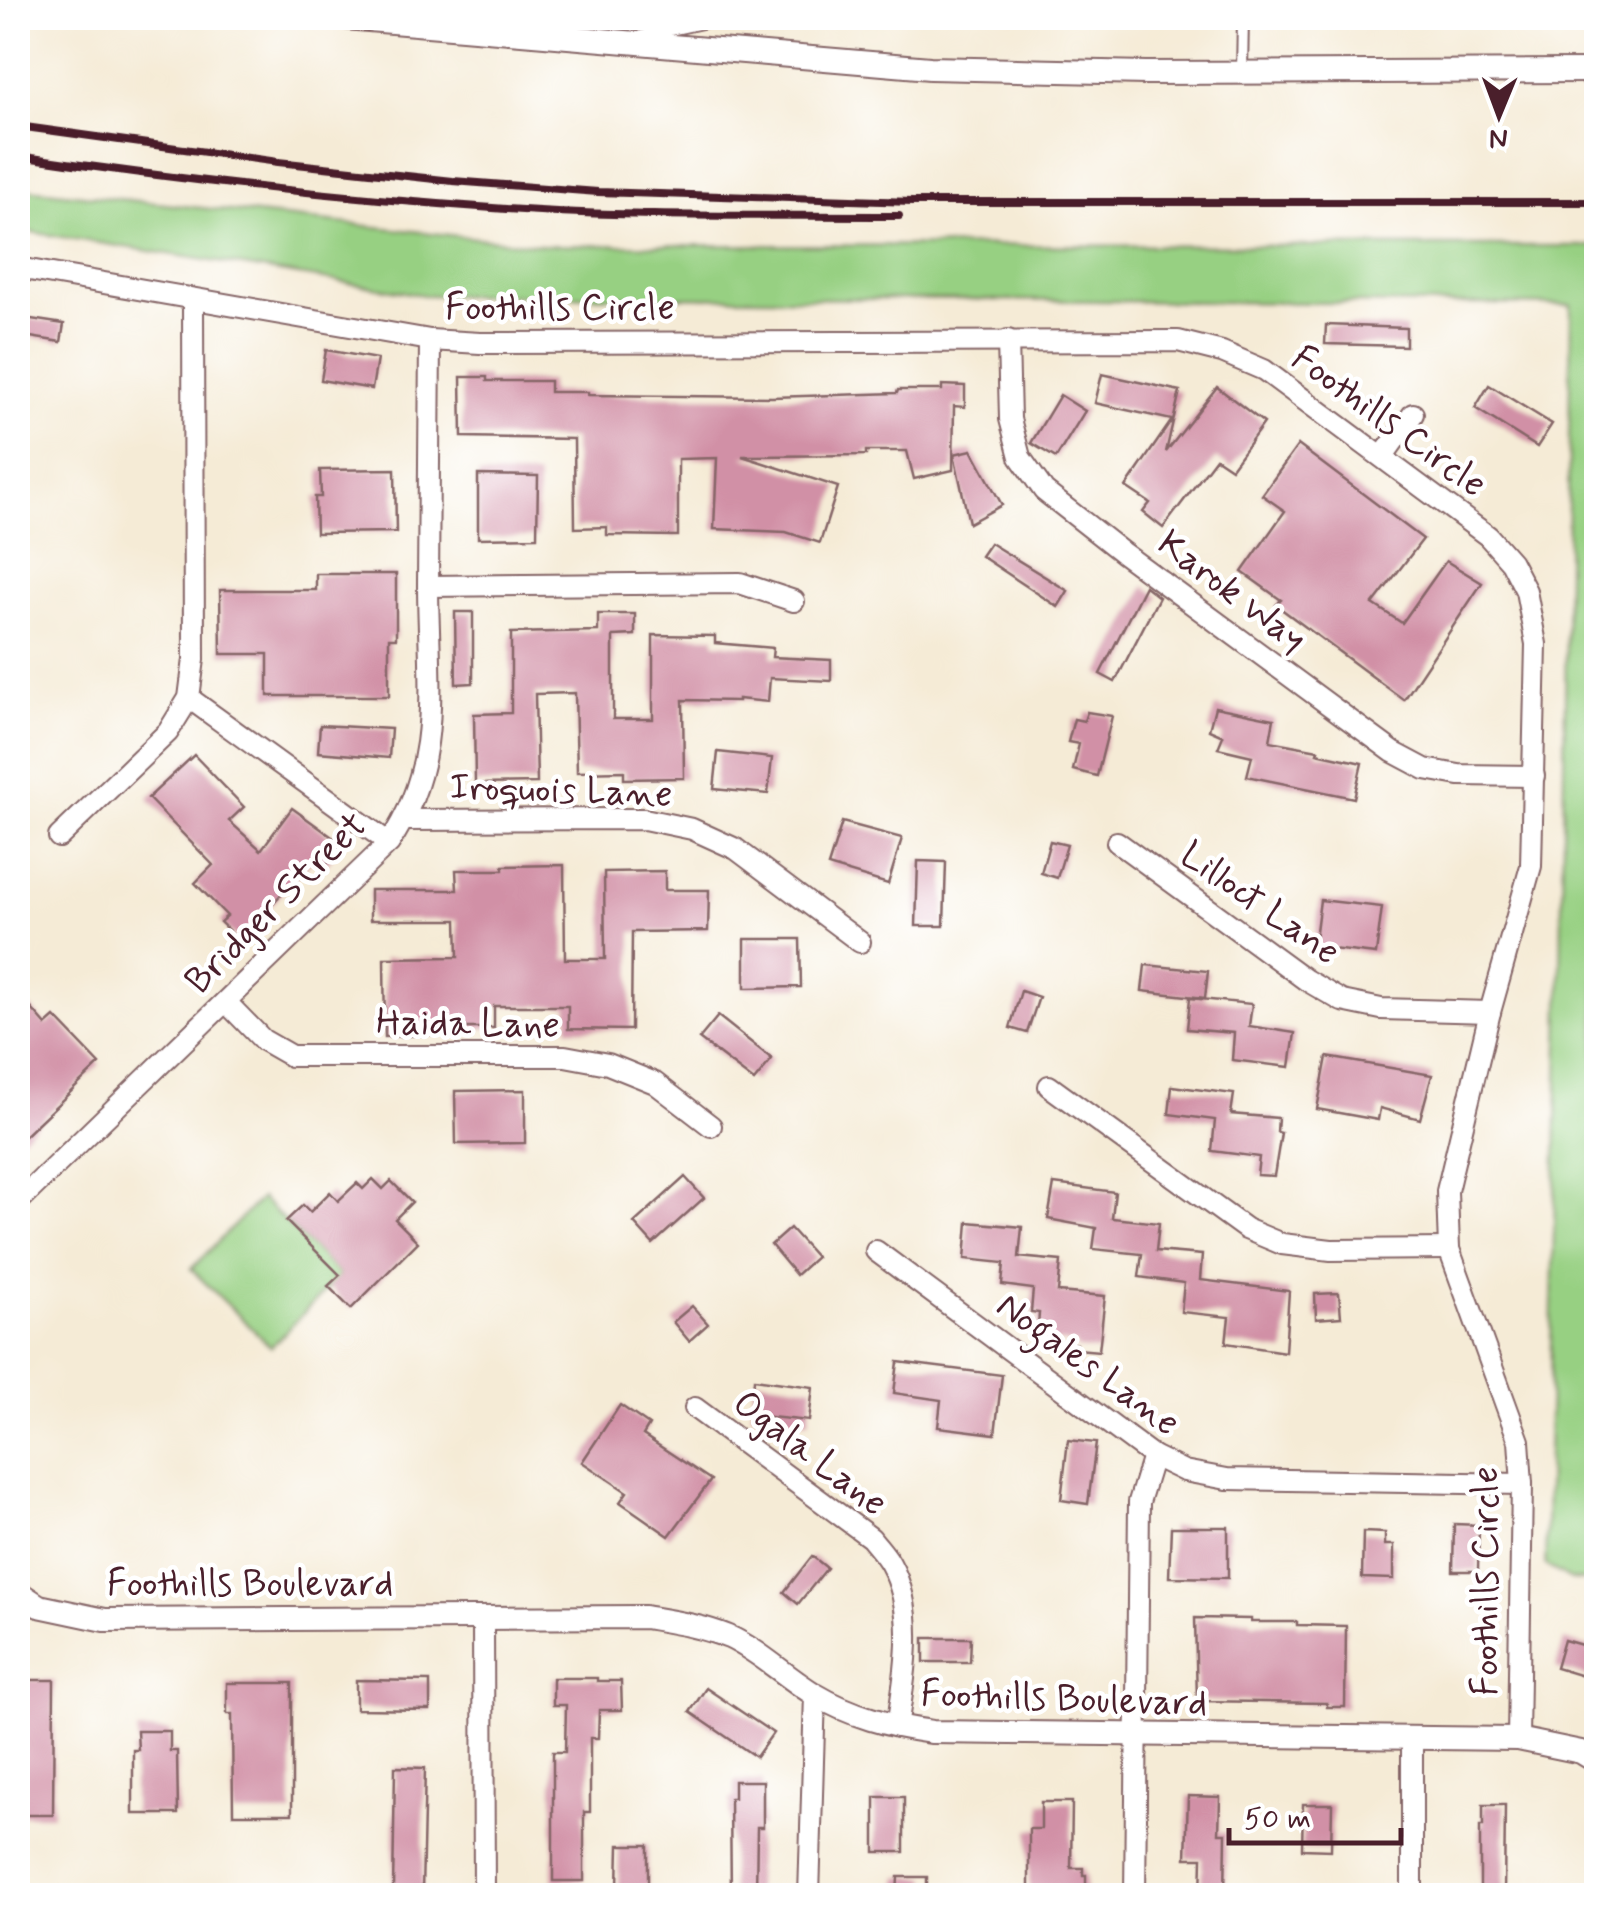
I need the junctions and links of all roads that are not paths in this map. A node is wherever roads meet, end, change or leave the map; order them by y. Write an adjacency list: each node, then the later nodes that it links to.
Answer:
1 (346, 18): 4 (street)
2 (725, 18): 5 (lane)
3 (1243, 18): 7 (lane)
4 (475, 23): 5 (street)
5 (616, 42): 7 (street)
6 (1596, 71): 7 (street)
7 (1242, 72)
8 (18, 268): 9 (street, Foothills Circle)
9 (192, 299): 10 (street, Foothills Circle); 16 (street)
10 (430, 340): 11 (street, Foothills Circle); 14 (street, Bridger Street)
11 (1008, 340): 13 (street, Foothills Circle); 17 (street, Karok Way)
12 (1414, 414): 13 (street)
13 (1383, 456): 17 (street, Foothills Circle)
14 (428, 586): 15 (street); 18 (street, Bridger Street)
15 (794, 601)
16 (189, 698): 19 (street); 21 (street)
17 (1534, 776): 24 (street, Foothills Circle)
18 (405, 820): 21 (street, Bridger Street); 22 (street, Iroquois Lane)
19 (59, 836)
20 (1117, 842): 24 (street, Lilloct Lane)
21 (389, 843): 23 (street, Bridger Street)
22 (860, 942)
23 (226, 1002): 26 (street, Haida Lane); 27 (street, Bridger Street)
24 (1490, 1012): 28 (street, Foothills Circle)
25 (1050, 1086): 28 (street)
26 (711, 1126)
27 (18, 1202)
28 (1449, 1250): 32 (street, Foothills Circle)
29 (876, 1251): 31 (street, Nogales Lane)
30 (695, 1408): 36 (street, Ogala Lane)
31 (1153, 1456): 32 (street, Nogales Lane); 37 (street)
32 (1522, 1484): 39 (street, Foothills Circle)
33 (18, 1592): 34 (street, Foothills Boulevard)
34 (483, 1618): 35 (street, Foothills Boulevard); 41 (street)
35 (816, 1694): 36 (street, Foothills Boulevard); 42 (street)
36 (897, 1727): 37 (street, Foothills Boulevard)
37 (1136, 1736): 38 (street, Foothills Boulevard); 43 (street)
38 (1412, 1738): 39 (street, Foothills Boulevard); 44 (street)
39 (1518, 1739): 40 (street, Foothills Boulevard)
40 (1596, 1761)
41 (484, 1896)
42 (809, 1896)
43 (1134, 1896)
44 (1412, 1896)

